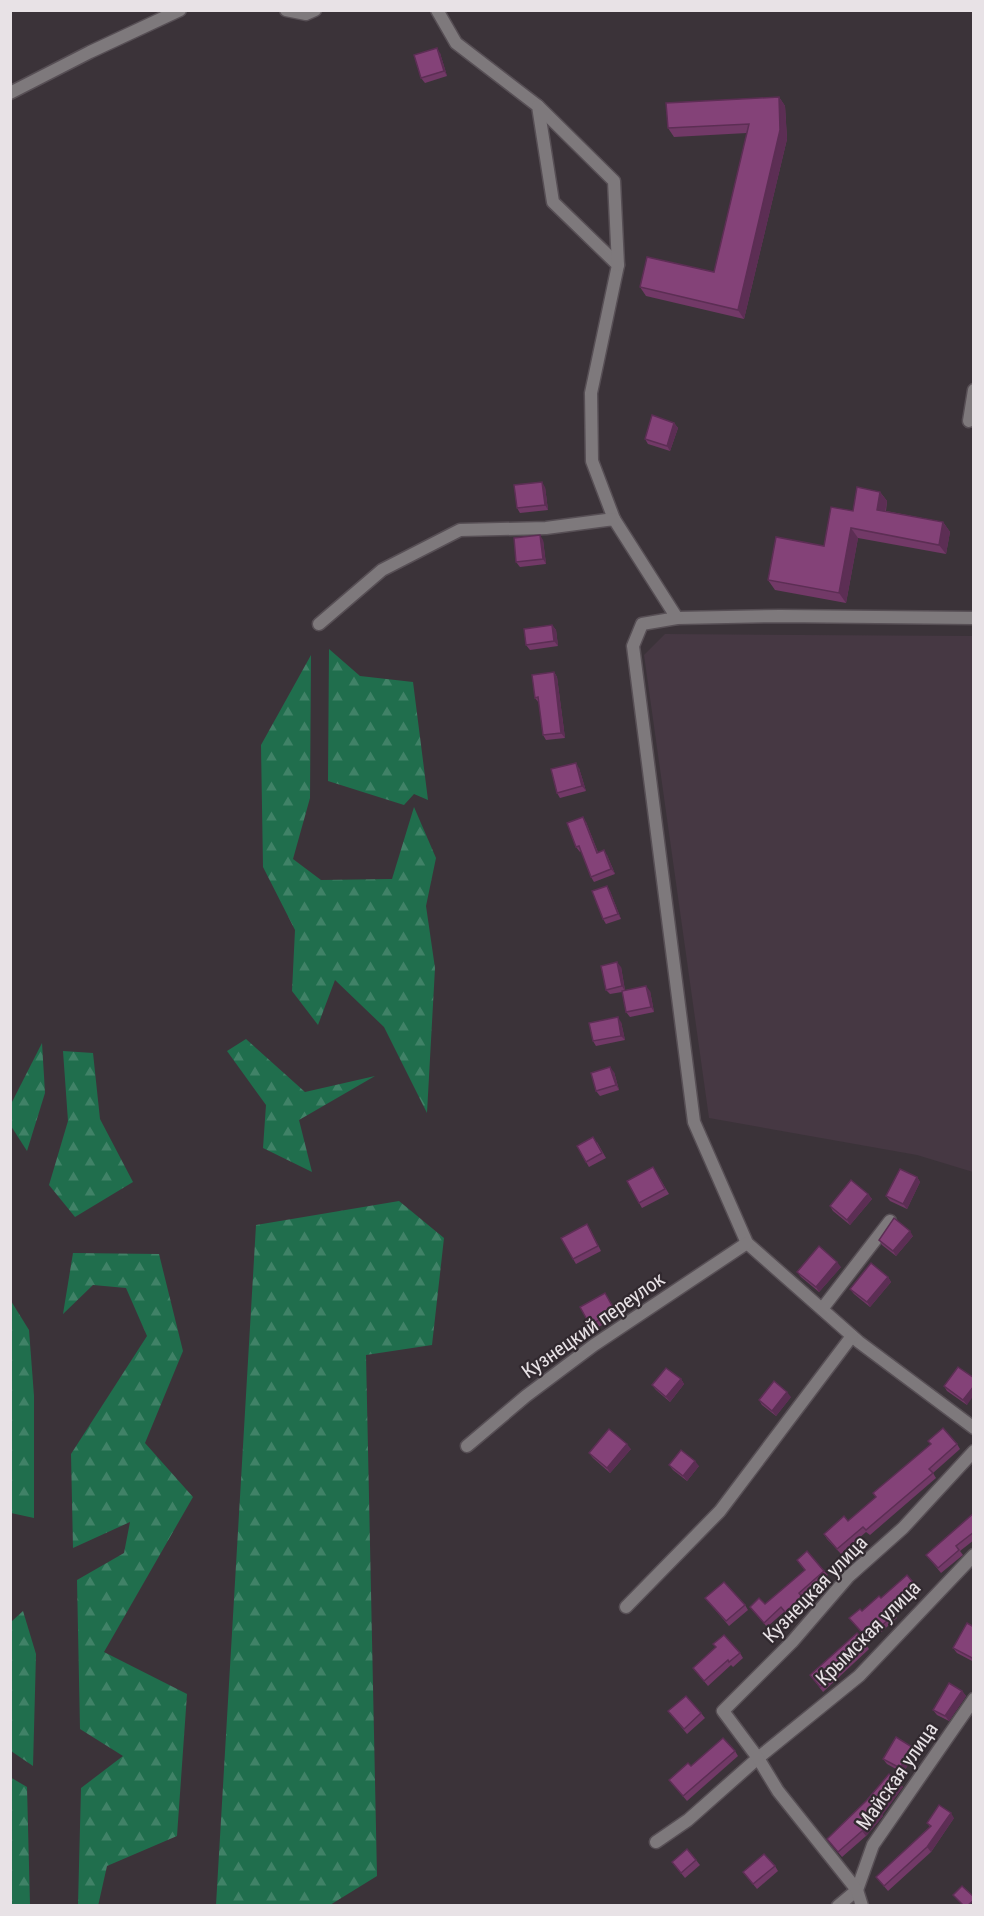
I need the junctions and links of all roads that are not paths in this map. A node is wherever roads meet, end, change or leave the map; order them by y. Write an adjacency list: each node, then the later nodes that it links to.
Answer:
1 (180, 10): 5 (street)
2 (286, 10): 3 (street)
3 (315, 10)
4 (437, 10): 6 (street)
5 (10, 93)
6 (538, 105): 7 (street); 7 (street)
7 (618, 265): 10 (street)
8 (974, 390): 9 (street)
9 (969, 421)
10 (615, 519): 11 (street); 13 (street)
11 (677, 618): 12 (street); 15 (street)
12 (974, 618)
13 (319, 624)
14 (890, 1221): 16 (street)
15 (747, 1243): 16 (street); 19 (street, Кузнецкий переулок)
16 (822, 1309): 17 (street)
17 (852, 1336): 18 (street); 22 (street)
18 (974, 1428)
19 (467, 1446)
20 (974, 1451): 24 (street, Кузнецкая улица)
21 (974, 1555): 24 (street, Крымская улица)
22 (626, 1607)
23 (974, 1699): 26 (street, Майская улица)
24 (758, 1758): 25 (street, Крымская улица); 26 (street)
25 (656, 1842)
26 (857, 1890): 27 (street); 28 (street)
27 (838, 1905)
28 (862, 1905)

